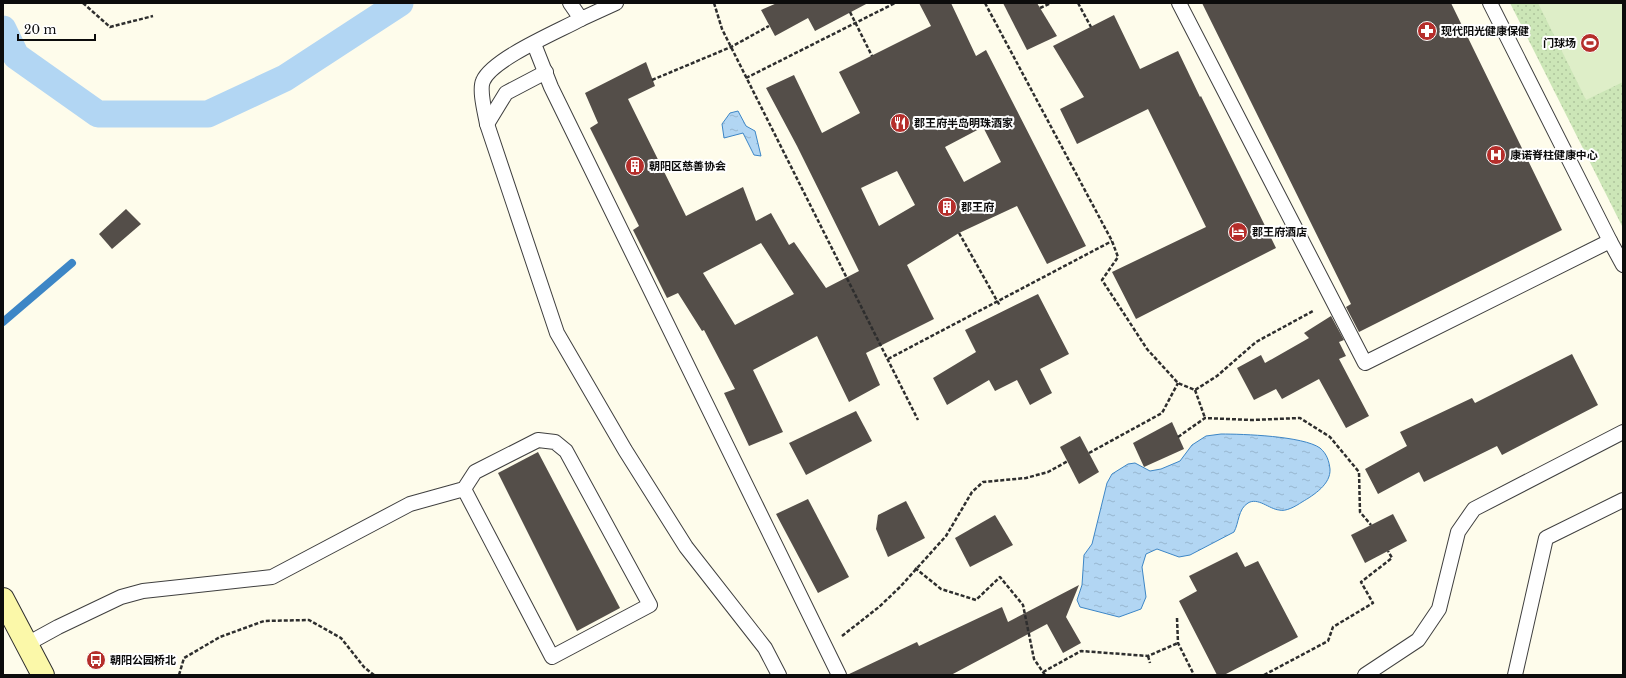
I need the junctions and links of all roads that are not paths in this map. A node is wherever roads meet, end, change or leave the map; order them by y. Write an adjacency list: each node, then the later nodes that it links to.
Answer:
1 (570, 3): 5 (lane)
2 (616, 3): 5 (lane)
3 (1179, 3): 9 (lane)
4 (1490, 3): 9 (lane)
5 (582, 19): 6 (lane)
6 (534, 44): 7 (lane); 8 (lane)
7 (546, 72): 8 (lane); 18 (lane)
8 (487, 124): 17 (lane)
9 (1610, 241): 10 (lane)
10 (1623, 265)
11 (1623, 432): 19 (lane)
12 (464, 489): 12 (lane); 15 (lane)
13 (1623, 500): 20 (lane)
14 (3, 599): 15 (street)
15 (27, 644): 16 (street)
16 (42, 675)
17 (779, 675)
18 (839, 675)
19 (1365, 675)
20 (1515, 675)

